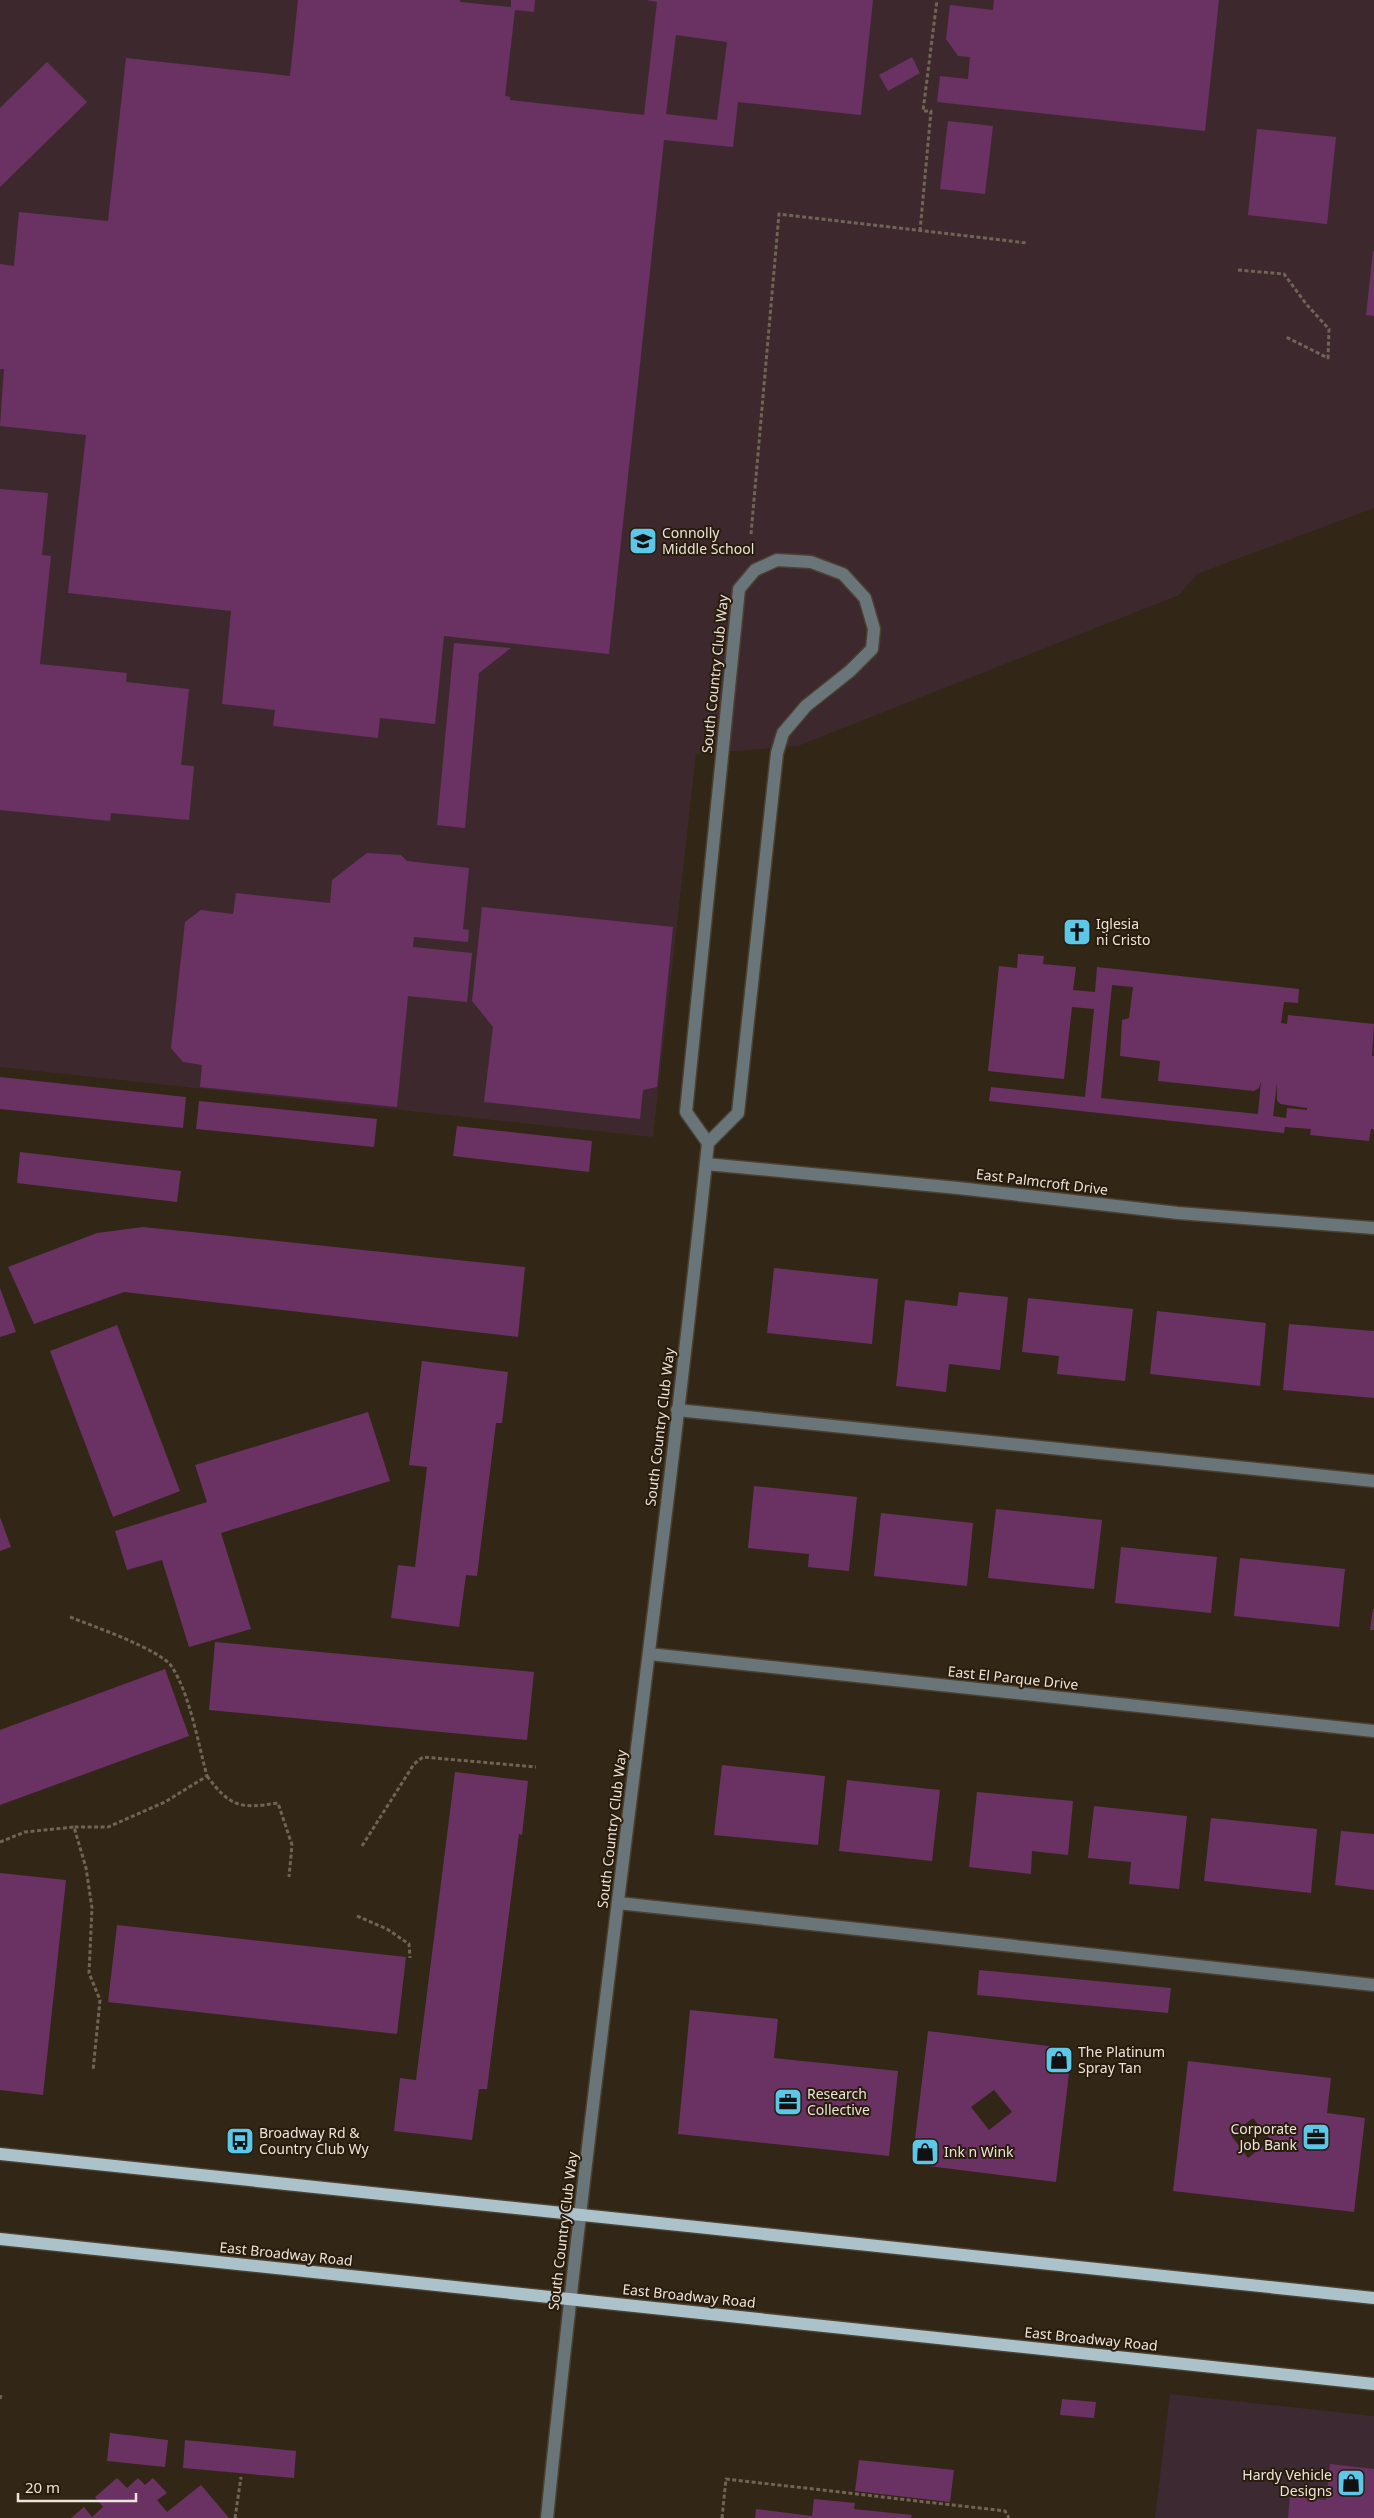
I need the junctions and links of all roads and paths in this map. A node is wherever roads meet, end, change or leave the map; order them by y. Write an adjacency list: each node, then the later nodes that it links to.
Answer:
1 (937, 0): 2 (path)
2 (920, 230): 3 (path); 6 (path)
3 (1027, 243)
4 (1238, 270): 5 (path)
5 (1286, 337)
6 (751, 534)
7 (708, 1143): 7 (street, South Country Club Way); 8 (street, South Country Club Way)
8 (706, 1164): 9 (street, East Palmcroft Drive); 10 (street, South Country Club Way)
9 (1374, 1228)
10 (678, 1410): 11 (street); 13 (street, South Country Club Way)
11 (1374, 1481)
12 (70, 1617): 16 (path)
13 (649, 1654): 14 (street, East El Parque Drive); 21 (street, South Country Club Way)
14 (1374, 1731)
15 (536, 1767): 19 (path)
16 (207, 1776): 17 (path); 20 (path)
17 (74, 1827): 18 (path); 25 (path)
18 (0, 1842)
19 (362, 1846)
20 (289, 1877)
21 (618, 1903): 24 (street); 27 (street, South Country Club Way)
22 (357, 1916): 23 (path)
23 (410, 1958)
24 (1374, 1985)
25 (93, 2071)
26 (0, 2154): 27 (main road)
27 (580, 2215): 29 (street, South Country Club Way); 30 (main road)
28 (0, 2239): 29 (main road, East Broadway Road)
29 (569, 2298): 31 (main road, East Broadway Road); 34 (street, South Country Club Way)
30 (1374, 2298)
31 (1374, 2384)
32 (241, 2477): 33 (path)
33 (235, 2518)
34 (547, 2518)
35 (722, 2518): 36 (path)
36 (1009, 2518)

